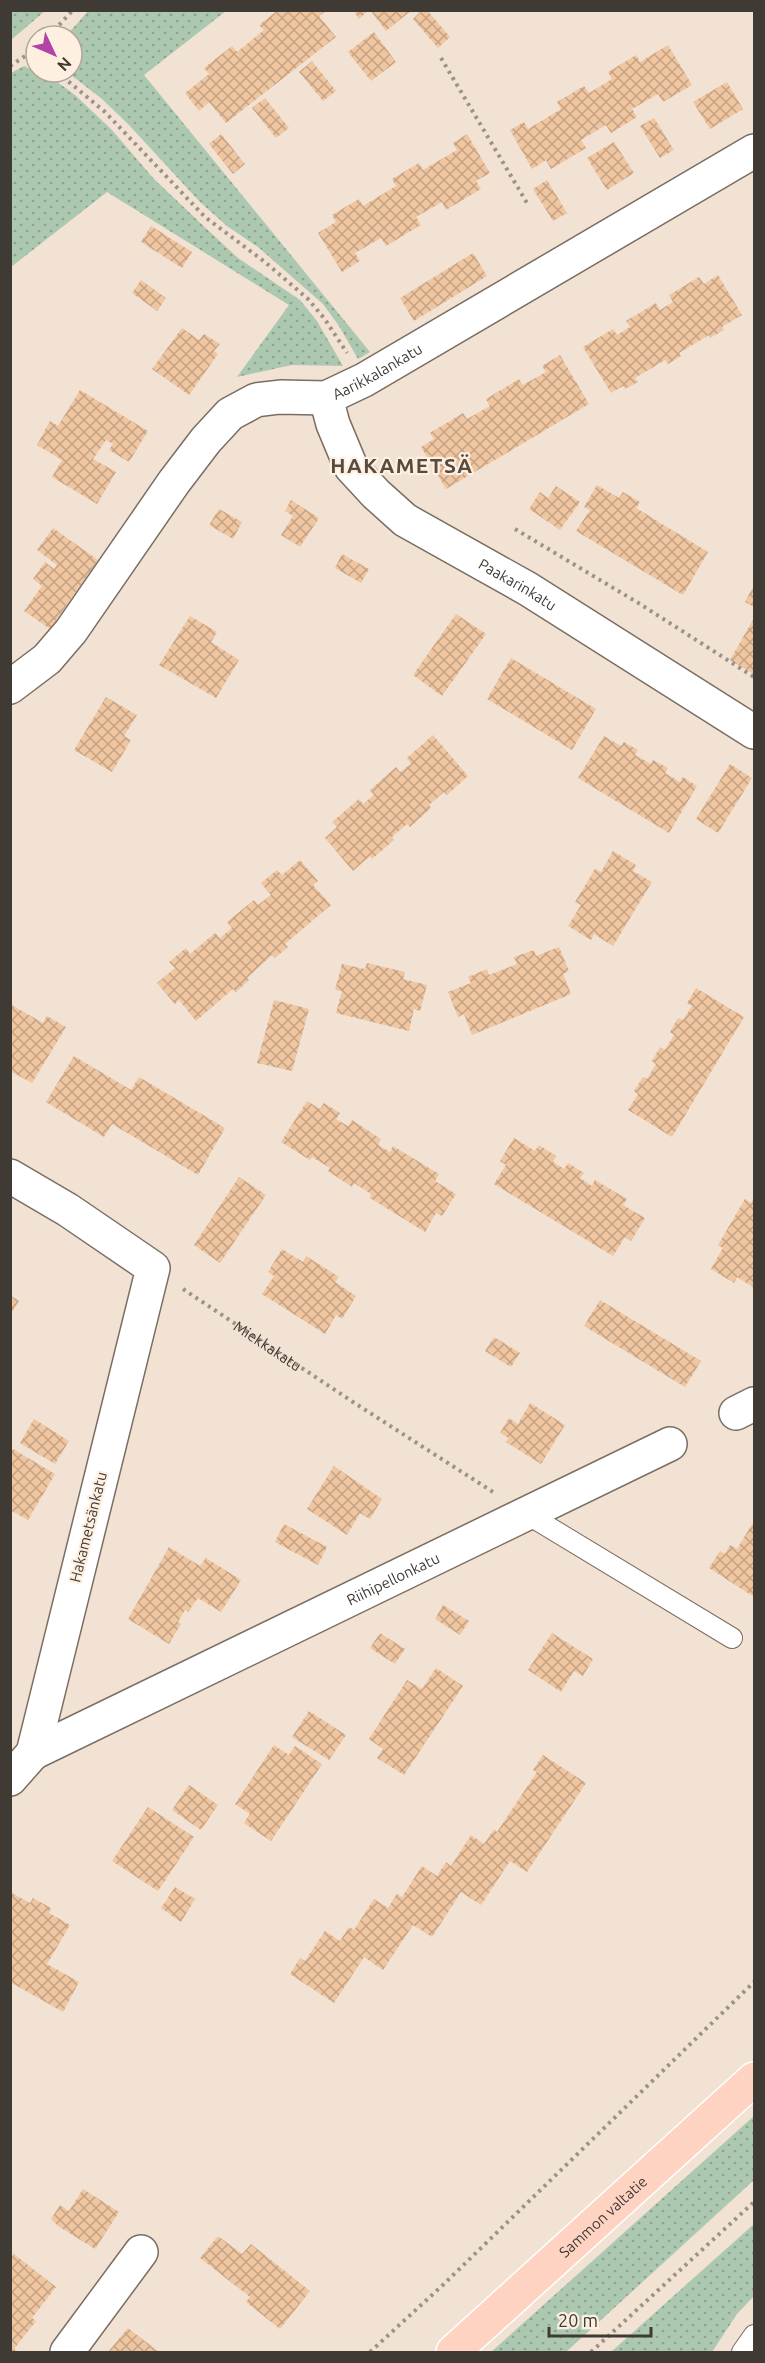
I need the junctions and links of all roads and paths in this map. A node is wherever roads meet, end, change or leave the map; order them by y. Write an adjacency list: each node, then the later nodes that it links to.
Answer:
1 (73, 10): 2 (path)
2 (60, 24)
3 (24, 57): 5 (path)
4 (441, 58): 8 (path)
5 (10, 66)
6 (71, 84): 9 (path)
7 (754, 151): 9 (street, Aarikkalankatu)
8 (527, 203)
9 (364, 380): 10 (street, Aarikkalankatu)
10 (326, 398): 13 (street, Aarikkalankatu); 14 (street, Paakarinkatu)
11 (515, 529): 12 (path)
12 (754, 677)
13 (10, 687)
14 (754, 732)
15 (10, 1176): 16 (street)
16 (153, 1268): 18 (path, Miekkakatu); 20 (street, Hakametsänkatu)
17 (670, 1444): 18 (street, Riihipellonkatu)
18 (527, 1514): 19 (lane); 20 (street, Riihipellonkatu)
19 (732, 1638)
20 (33, 1753): 21 (street, Hakametsänkatu)
21 (10, 1779)
22 (754, 1982): 28 (path)
23 (754, 2079): 29 (main road, Sammon valtatie)
24 (754, 2202): 30 (path)
25 (141, 2252): 27 (street)
26 (754, 2335): 31 (lane)
27 (67, 2352)
28 (370, 2352)
29 (453, 2352)
30 (591, 2352)
31 (742, 2352)

